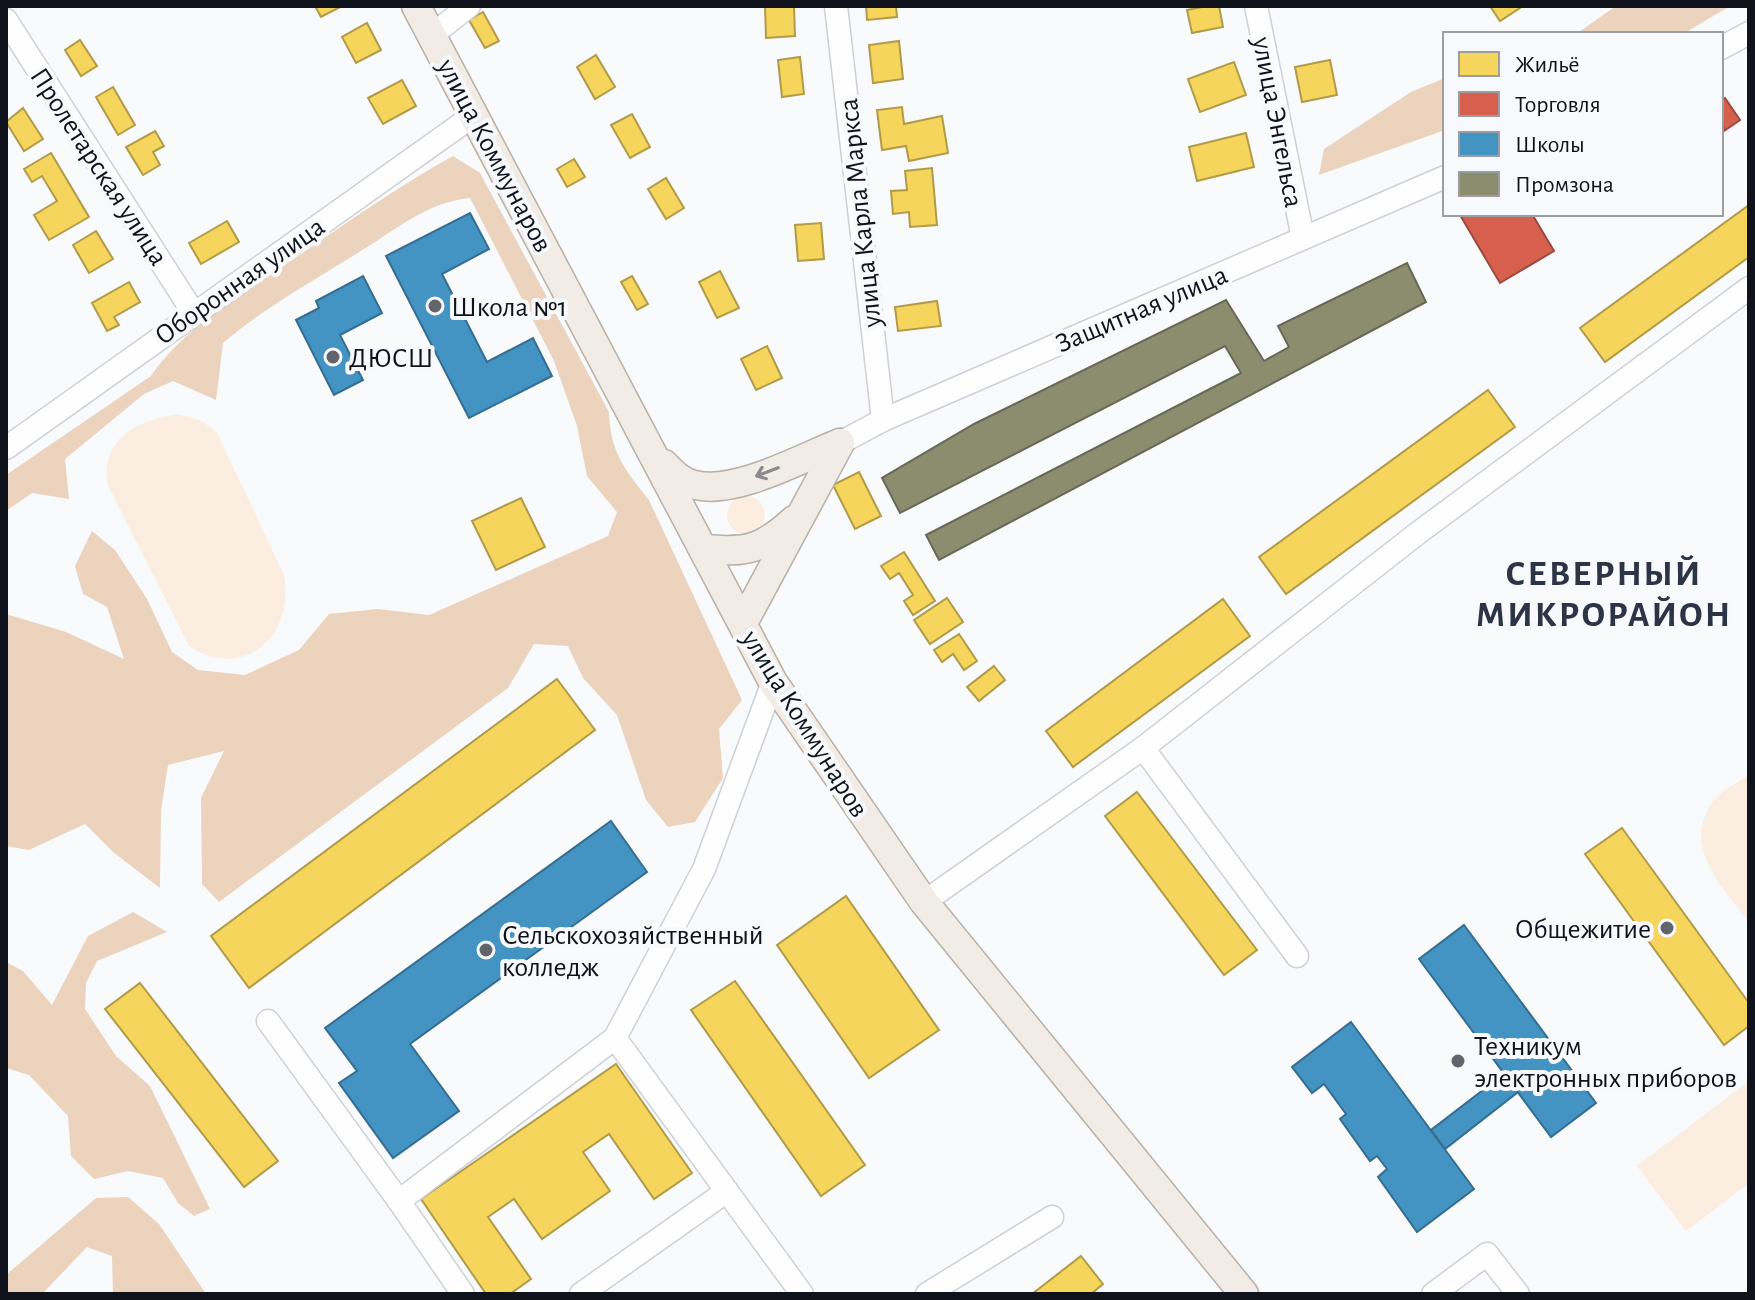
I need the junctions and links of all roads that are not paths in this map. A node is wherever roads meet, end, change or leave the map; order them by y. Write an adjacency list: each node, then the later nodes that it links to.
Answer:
1 (416, 6): 7 (main road, улица Коммунаров)
2 (469, 6): 7 (street)
3 (836, 6): 14 (street, улица Карла Маркса)
4 (1256, 6): 11 (street, улица Энгельса)
5 (6, 20): 13 (street, Пролетарская улица)
6 (1749, 33): 8 (street)
7 (432, 35): 9 (main road, улица Коммунаров)
8 (1723, 47)
9 (474, 115): 13 (street, Оборонная улица); 17 (main road, улица Коммунаров)
10 (1443, 178): 11 (street, Защитная улица)
11 (1303, 238): 14 (street, Защитная улица)
12 (1749, 288): 23 (street)
13 (193, 312): 16 (street, Оборонная улица)
14 (883, 420): 15 (street, Защитная улица)
15 (840, 443): 18 (main road, one-way to 18); 19 (main road)
16 (6, 448)
17 (655, 456): 18 (main road); 20 (main road, улица Коммунаров)
18 (730, 486): 20 (main road)
19 (803, 513): 20 (main road); 21 (main road)
20 (700, 541): 21 (main road, улица Коммунаров)
21 (743, 623): 22 (main road, улица Коммунаров)
22 (773, 682): 24 (main road, улица Коммунаров); 27 (street)
23 (1143, 748): 24 (street); 25 (street)
24 (924, 902): 35 (main road, улица Коммунаров)
25 (1297, 956)
26 (268, 1021): 29 (street)
27 (615, 1038): 28 (street); 29 (street)
28 (727, 1191): 32 (street); 33 (street)
29 (399, 1201): 31 (street)
30 (1052, 1217): 34 (street)
31 (463, 1294)
32 (581, 1294)
33 (802, 1294)
34 (927, 1294)
35 (1244, 1294)
36 (1433, 1294): 37 (street)
37 (1518, 1294)

